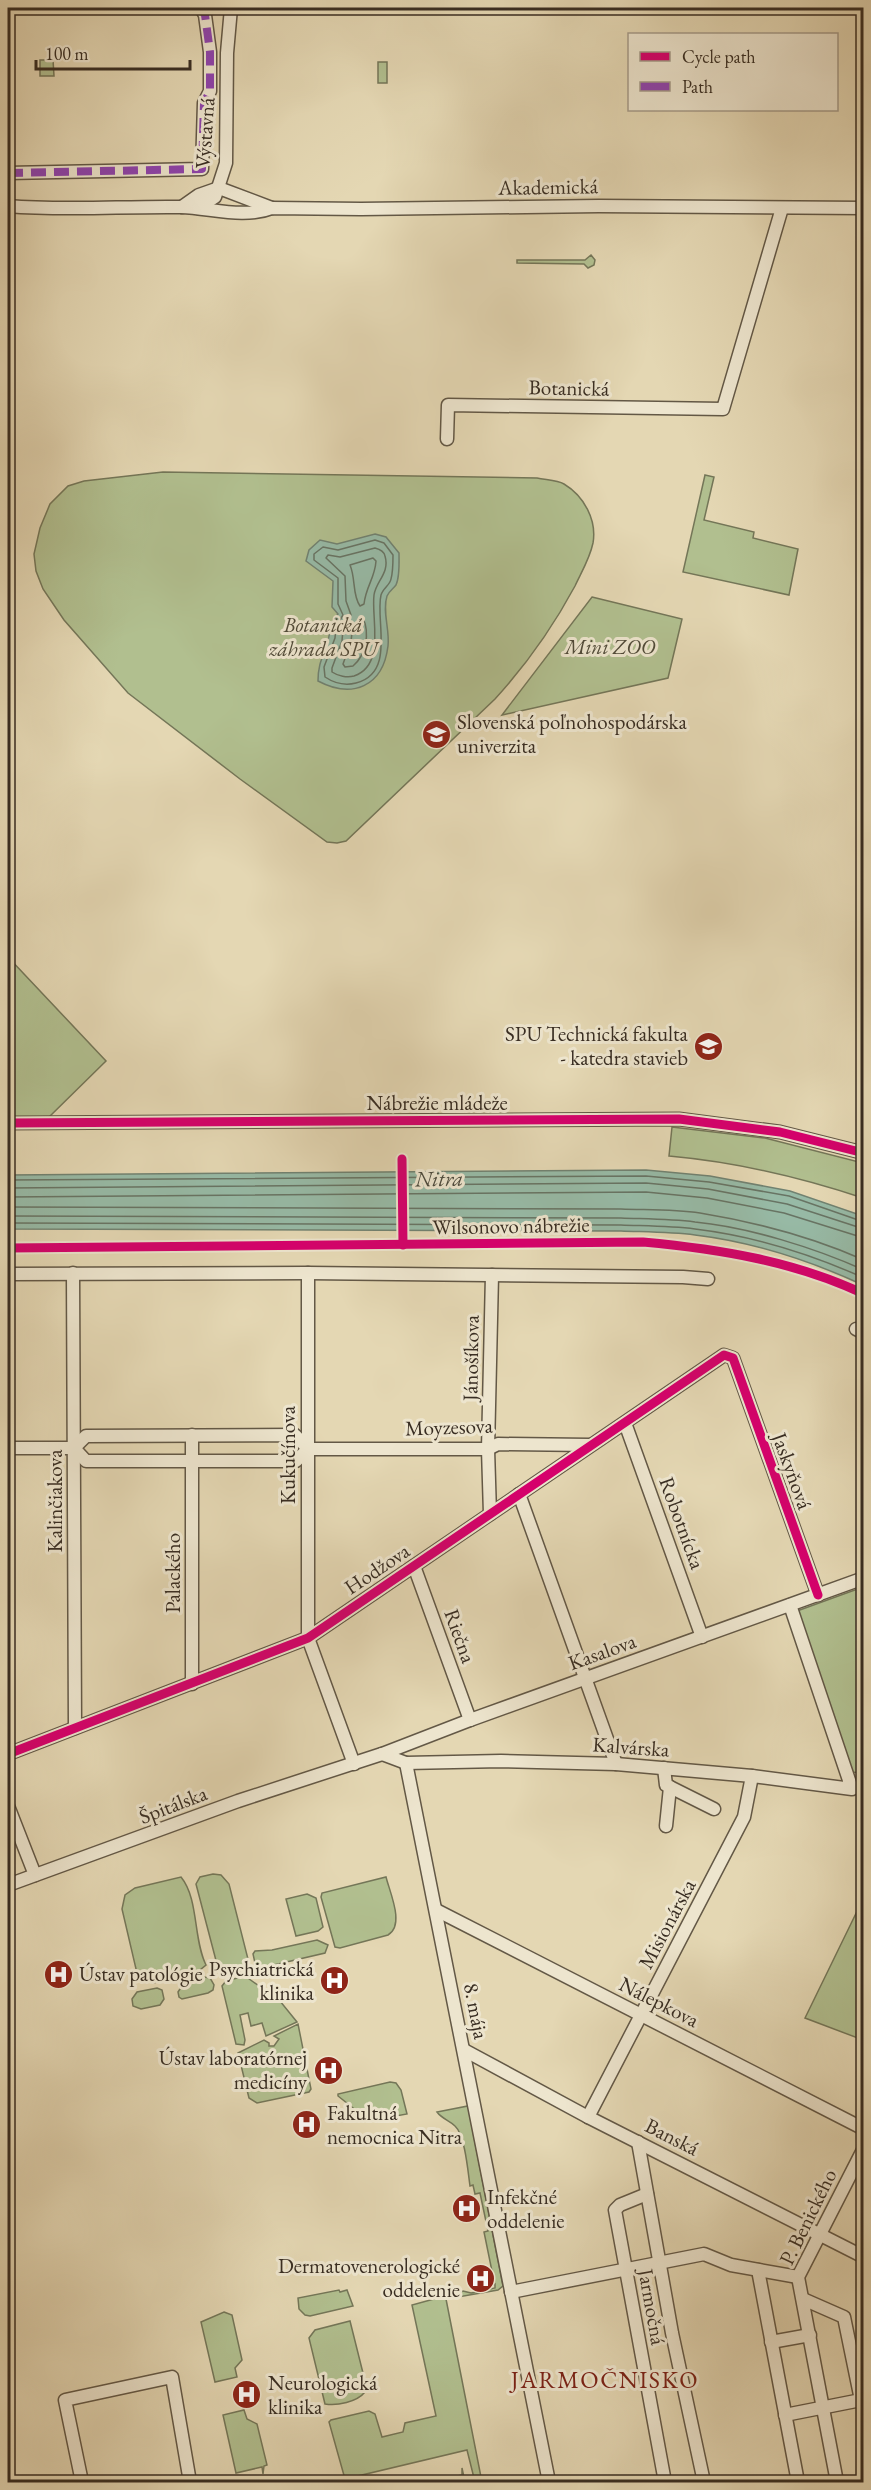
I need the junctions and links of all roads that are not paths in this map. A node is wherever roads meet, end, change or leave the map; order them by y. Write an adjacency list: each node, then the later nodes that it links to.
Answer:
1 (201, 8): 4 (street)
2 (231, 8): 3 (street, Výstavná)
3 (225, 170): 5 (street, Výstavná); 6 (street)
4 (8, 173)
5 (219, 188): 6 (street); 8 (street, Výstavná); 9 (street, Výstavná); 13 (street)
6 (241, 196): 10 (street)
7 (8, 206): 8 (street)
8 (182, 207): 9 (street)
9 (198, 208): 13 (street, Akademická)
10 (272, 208): 11 (street, Akademická); 13 (street, Akademická)
11 (782, 208): 12 (street, Akademická); 14 (street, Botanická)
12 (864, 208)
13 (234, 212)
14 (447, 439)
15 (8, 1123): 16 (street, Nábrežie mládeže)
16 (864, 1153)
17 (73, 1273): 18 (street); 19 (street); 27 (street, Kalinčiakova)
18 (308, 1273): 20 (street); 28 (street, Kukučínova)
19 (8, 1274)
20 (492, 1275): 21 (street); 29 (street, Jánošíkova)
21 (708, 1279)
22 (733, 1359): 23 (street, Hodžova); 35 (street, Jaskyňová)
23 (625, 1423): 25 (street, Hodžova); 37 (street, Robotnícka)
24 (192, 1435): 27 (street, Moyzesova); 28 (street, Moyzesova); 30 (street, Palackého)
25 (592, 1445): 29 (street, Moyzesova); 31 (street, Hodžova)
26 (8, 1448): 27 (street, Moyzesova)
27 (74, 1448): 30 (street, Moyzesova); 42 (street, Kalinčiakova)
28 (308, 1449): 29 (street, Moyzesova); 30 (street, Moyzesova); 38 (street, Kukučínova)
29 (488, 1449): 32 (street, Jánošíkova)
30 (192, 1462): 40 (street, Palackého)
31 (519, 1494): 32 (street, Hodžova); 39 (street)
32 (490, 1514): 33 (street, Hodžova)
33 (414, 1566): 38 (street, Hodžova); 41 (street, Riečna)
34 (864, 1578): 35 (street, Kasalova)
35 (818, 1595): 36 (street, Kasalova)
36 (790, 1605): 37 (street, Kasalova); 49 (street, Kalvárska)
37 (702, 1637): 39 (street, Kasalova)
38 (308, 1638): 40 (street, Hodžova); 46 (street)
39 (586, 1679): 41 (street, Kasalova); 47 (street)
40 (192, 1684): 42 (street, Hodžova)
41 (470, 1720): 44 (street, Kasalova)
42 (75, 1728): 43 (street, Hodžova)
43 (8, 1754)
44 (382, 1754): 45 (street); 46 (street, Kasalova)
45 (406, 1763): 47 (street, Kalvárska); 56 (street, 8. mája)
46 (354, 1764): 54 (street, Špitálska)
47 (616, 1764): 48 (street, Kalvárska)
48 (664, 1768): 49 (street, Kalvárska); 50 (street)
49 (752, 1776): 57 (street, Misionárska)
50 (670, 1787): 52 (street); 53 (street)
51 (8, 1806): 54 (street)
52 (714, 1809)
53 (666, 1826)
54 (35, 1875): 55 (street, Špitálska)
55 (8, 1885)
56 (436, 1910): 57 (street, Nálepkova); 58 (street, 8. mája)
57 (641, 2015): 59 (street, Misionárska); 60 (street, Nálepkova)
58 (464, 2050): 59 (street, Banská); 70 (street, 8. mája)
59 (588, 2117): 61 (street, Banská)
60 (864, 2129)
61 (638, 2142): 63 (street, Jarmočná); 64 (street, Banská)
62 (864, 2148): 64 (street, P. Benického)
63 (647, 2194): 66 (street, Jarmočná); 67 (street, Jarmočná)
64 (819, 2234): 65 (street, Banská); 69 (street, P. Benického)
65 (864, 2257)
66 (660, 2263): 67 (street); 68 (street); 80 (street, Jarmočná)
67 (626, 2270): 70 (street); 79 (street, Jarmočná)
68 (758, 2270): 69 (street); 73 (street)
69 (798, 2277): 71 (street, P. Benického)
70 (511, 2292): 78 (street, 8. mája)
71 (803, 2299): 72 (street, P. Benického); 74 (street)
72 (810, 2335): 73 (street); 74 (street, P. Benického)
73 (771, 2342): 75 (street)
74 (823, 2408): 75 (street); 82 (street, P. Benického)
75 (785, 2415): 81 (street)
76 (82, 2482): 77 (street)
77 (190, 2482)
78 (549, 2482)
79 (665, 2482)
80 (704, 2482)
81 (798, 2482)
82 (837, 2482)

